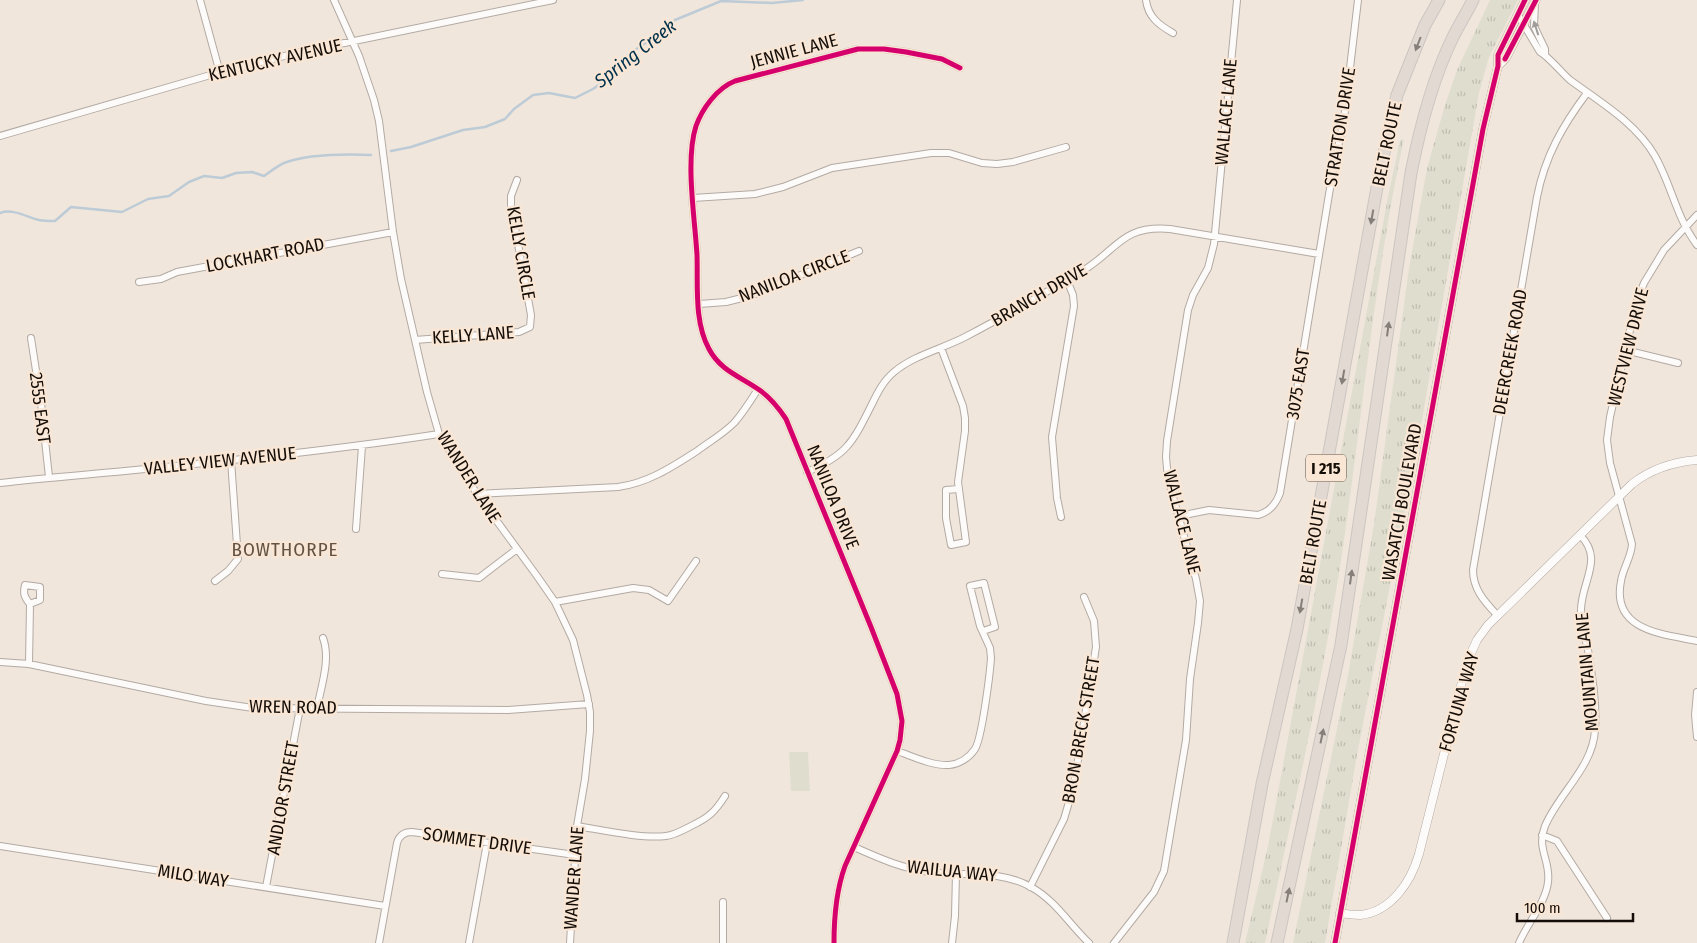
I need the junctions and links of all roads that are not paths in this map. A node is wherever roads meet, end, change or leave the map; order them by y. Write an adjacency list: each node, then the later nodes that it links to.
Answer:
1 (200, 0): 18 (street)
2 (334, 0): 14 (street, WANDER LANE)
3 (553, 0): 14 (street, KENTUCKY AVENUE)
4 (1146, 0): 13 (street)
5 (1237, 0): 28 (street, WALLACE LANE)
6 (1358, 0): 31 (street, STRATTON DRIVE)
7 (1437, 0): 97 (highway, BELT ROUTE / I 215, one-way to 97)
8 (1474, 0): 98 (highway, BELT ROUTE / I 215, one-way to 8)
9 (1525, 0): 11 (street, WASATCH BOULEVARD)
10 (1536, 1): 12 (street, WASATCH BOULEVARD); 15 (street, one-way to 10)
11 (1518, 15): 12 (street); 16 (street, WASATCH BOULEVARD)
12 (1523, 24): 15 (street); 16 (street, WASATCH BOULEVARD)
13 (1173, 33)
14 (353, 42): 18 (street, KENTUCKY AVENUE); 27 (street, WANDER LANE)
15 (1545, 54): 20 (street)
16 (1498, 66): 87 (street, WASATCH BOULEVARD)
17 (960, 68): 19 (street, JENNIE LANE)
18 (220, 73): 21 (street, KENTUCKY AVENUE)
19 (723, 88): 24 (street, NANILOA DRIVE)
20 (1587, 92): 26 (street); 63 (street, DEERCREEK ROAD)
21 (0, 136)
22 (1066, 147): 24 (street)
23 (517, 180): 35 (street, KELLY CIRCLE)
24 (693, 198): 34 (street, NANILOA DRIVE)
25 (1697, 215): 26 (street, WESTVIEW DRIVE)
26 (1685, 227): 29 (street); 39 (street, WESTVIEW DRIVE)
27 (393, 232): 33 (street, LOCKHART ROAD); 37 (street, WANDER LANE)
28 (1215, 237): 31 (street, BRANCH DRIVE); 32 (street, BRANCH DRIVE); 52 (street, WALLACE LANE)
29 (1697, 245)
30 (860, 251): 34 (street, NANILOA CIRCLE)
31 (1319, 254): 52 (street, 3075 EAST)
32 (1066, 280): 38 (street, BRANCH DRIVE); 53 (street)
33 (139, 282)
34 (699, 304): 41 (street, NANILOA DRIVE)
35 (530, 327): 37 (street, KELLY LANE)
36 (31, 338): 47 (street, 2555 EAST)
37 (415, 340): 42 (street, WANDER LANE)
38 (941, 348): 46 (street, BRANCH DRIVE); 49 (street)
39 (1625, 350): 40 (street); 51 (street, WESTVIEW DRIVE)
40 (1678, 363)
41 (758, 389): 46 (street, NANILOA DRIVE); 50 (street)
42 (439, 434): 43 (street, VALLEY VIEW AVENUE); 50 (street, WANDER LANE)
43 (362, 446): 44 (street, VALLEY VIEW AVENUE); 54 (street)
44 (231, 460): 47 (street, VALLEY VIEW AVENUE); 59 (street)
45 (1697, 460): 51 (street, FORTUNA WAY)
46 (808, 472): 74 (street, NANILOA DRIVE)
47 (49, 477): 48 (street, VALLEY VIEW AVENUE)
48 (0, 483)
49 (958, 486): 49 (street)
50 (477, 494): 56 (street, WANDER LANE)
51 (1619, 496): 55 (street, FORTUNA WAY); 66 (street, WESTVIEW DRIVE)
52 (1179, 516): 96 (street, WALLACE LANE)
53 (1061, 517)
54 (356, 529)
55 (1580, 535): 63 (street, FORTUNA WAY); 77 (street, MOUNTAIN LANE)
56 (517, 549): 58 (street); 61 (street, WANDER LANE)
57 (696, 561): 61 (street)
58 (442, 574)
59 (215, 581)
60 (1084, 597): 83 (street, BRON BRECK STREET)
61 (555, 602): 70 (street, WANDER LANE)
62 (30, 604): 68 (street)
63 (1497, 615): 87 (street, FORTUNA WAY)
64 (983, 631): 64 (street); 74 (street)
65 (323, 638): 72 (street)
66 (1697, 640)
67 (0, 662): 68 (street, WREN ROAD)
68 (29, 664): 71 (street, WREN ROAD)
69 (1697, 692): 73 (street)
70 (589, 704): 72 (street, WREN ROAD); 76 (street, WANDER LANE)
71 (300, 708): 72 (street, WREN ROAD); 84 (street, ANDLOR STREET)
72 (317, 708)
73 (1697, 737)
74 (897, 750): 80 (street, NANILOA DRIVE)
75 (725, 796): 76 (street)
76 (577, 826): 81 (street, WANDER LANE)
77 (1542, 835): 88 (street); 100 (street)
78 (487, 843): 81 (street, SOMMET DRIVE); 86 (street, SOMMET DRIVE); 90 (street)
79 (0, 846): 84 (street, MILO WAY)
80 (854, 847): 82 (street, WAILUA WAY); 93 (street, NANILOA DRIVE)
81 (575, 856): 91 (street, WANDER LANE)
82 (956, 874): 83 (street, WAILUA WAY); 94 (street)
83 (1030, 887): 95 (street, WAILUA WAY)
84 (266, 888): 86 (street, MILO WAY)
85 (723, 902): 92 (street)
86 (385, 906): 89 (street, SOMMET DRIVE)
87 (1340, 913): 99 (street, WASATCH BOULEVARD)
88 (1606, 918)
89 (379, 943)
90 (469, 943)
91 (570, 943)
92 (723, 943)
93 (834, 943)
94 (952, 943)
95 (1089, 943)
96 (1114, 943)
97 (1233, 943)
98 (1277, 943)
99 (1335, 943)
100 (1519, 943)

